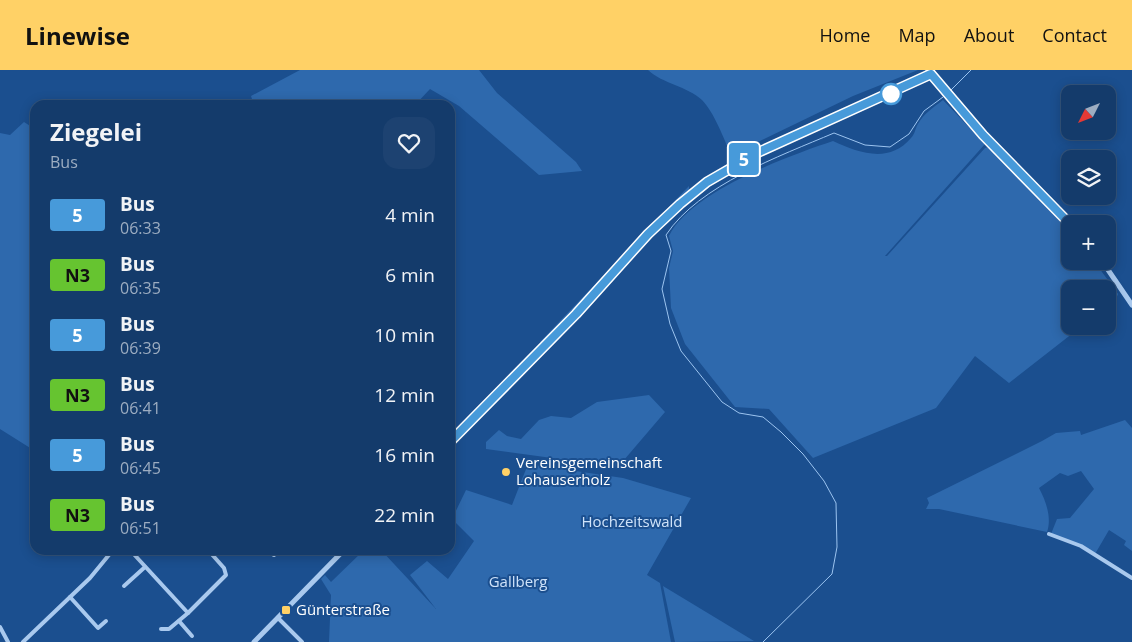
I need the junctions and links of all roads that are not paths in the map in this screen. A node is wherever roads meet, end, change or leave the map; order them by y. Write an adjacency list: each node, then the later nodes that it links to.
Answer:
1 (930, 72): 2 (street); 5 (street)
2 (1061, 215)
3 (1108, 270): 4 (street)
4 (1132, 305)
5 (455, 437)
6 (1049, 534): 12 (street)
7 (108, 555): 14 (street)
8 (134, 555): 11 (street)
9 (212, 555): 15 (street)
10 (339, 555): 16 (street)
11 (145, 567): 13 (street); 15 (street)
12 (1132, 578)
13 (124, 586)
14 (70, 597): 20 (street); 26 (street)
15 (188, 613): 18 (street)
16 (278, 618): 24 (street); 27 (street)
17 (106, 621): 20 (street)
18 (179, 621): 21 (street); 23 (street)
19 (0, 628): 25 (street)
20 (98, 628): 22 (street)
21 (161, 629)
22 (94, 632)
23 (192, 636)
24 (301, 641)
25 (8, 642)
26 (23, 642)
27 (254, 642)

